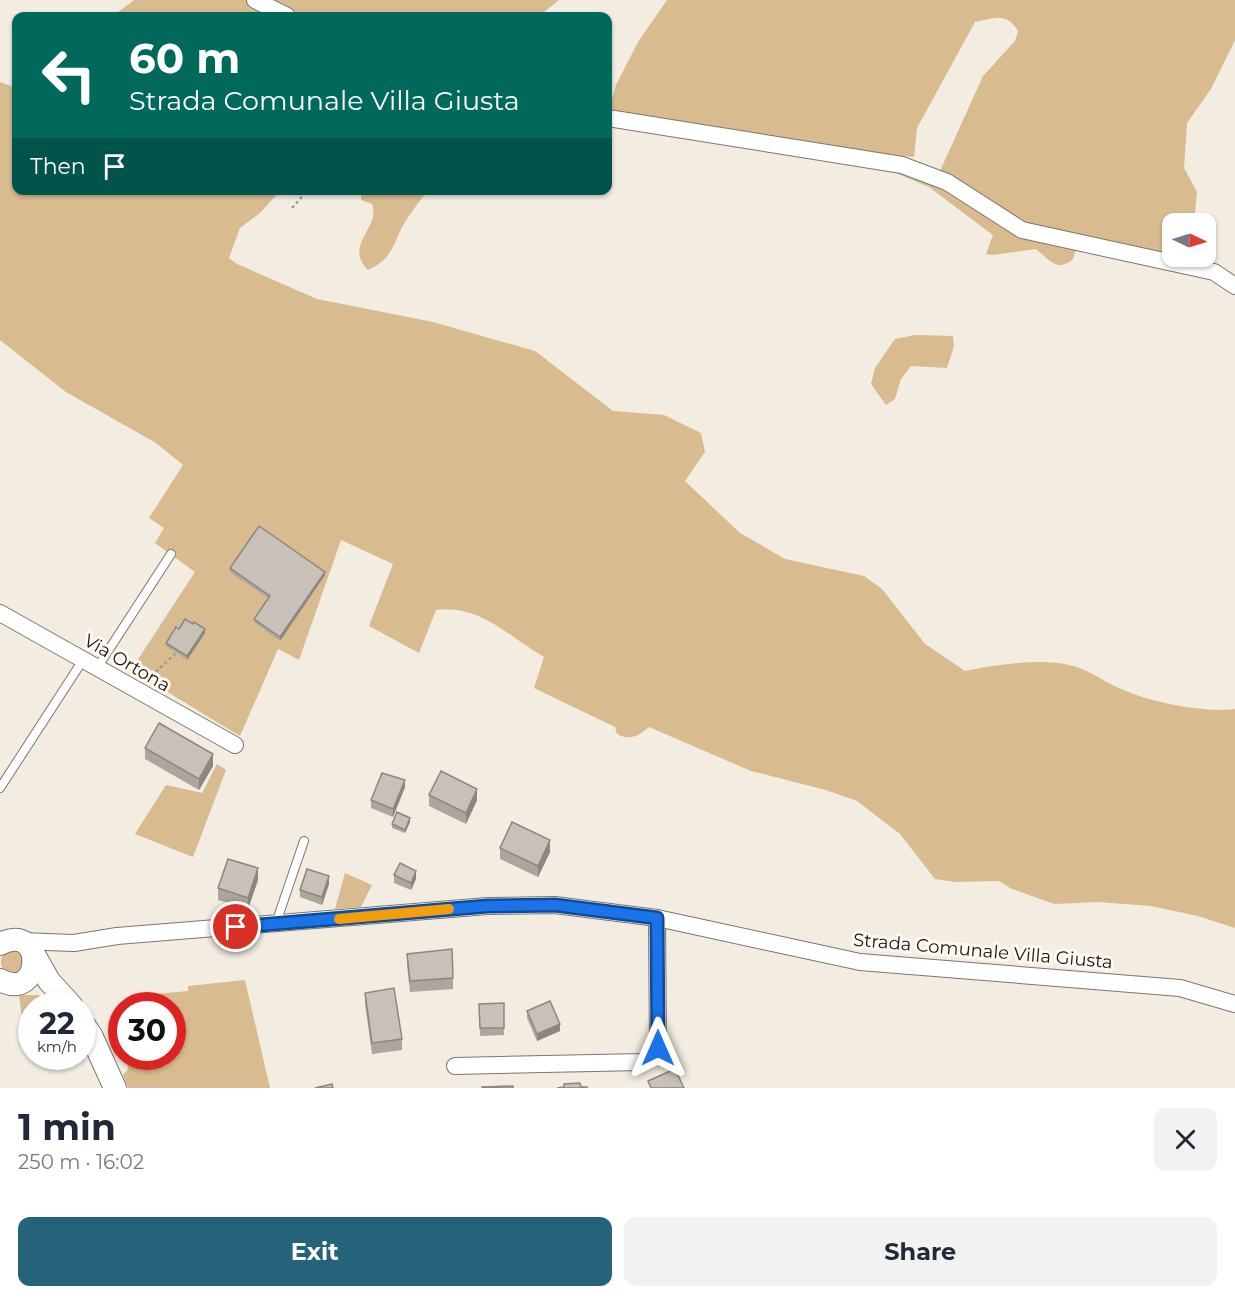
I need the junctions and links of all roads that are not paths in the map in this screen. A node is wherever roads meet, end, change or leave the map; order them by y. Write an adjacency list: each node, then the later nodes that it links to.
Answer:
1 (255, 0): 2 (street)
2 (279, 12)
3 (612, 119): 4 (street)
4 (1235, 286)
5 (171, 554): 7 (lane)
6 (0, 613): 7 (street, Via Ortona)
7 (90, 664): 8 (street, Via Ortona); 9 (lane)
8 (235, 745)
9 (0, 788)
10 (304, 841): 12 (lane)
11 (657, 918): 12 (street, Strada Comunale Villa Giusta); 17 (street, Strada Comunale Villa Giusta); 19 (street)
12 (276, 924): 13 (street, Strada Comunale Villa Giusta)
13 (74, 943): 14 (street); 14 (street)
14 (16, 967): 15 (street); 16 (street)
15 (52, 992)
16 (53, 992)
17 (1235, 1004)
18 (96, 1046): 20 (street)
19 (455, 1066)
20 (115, 1088)

